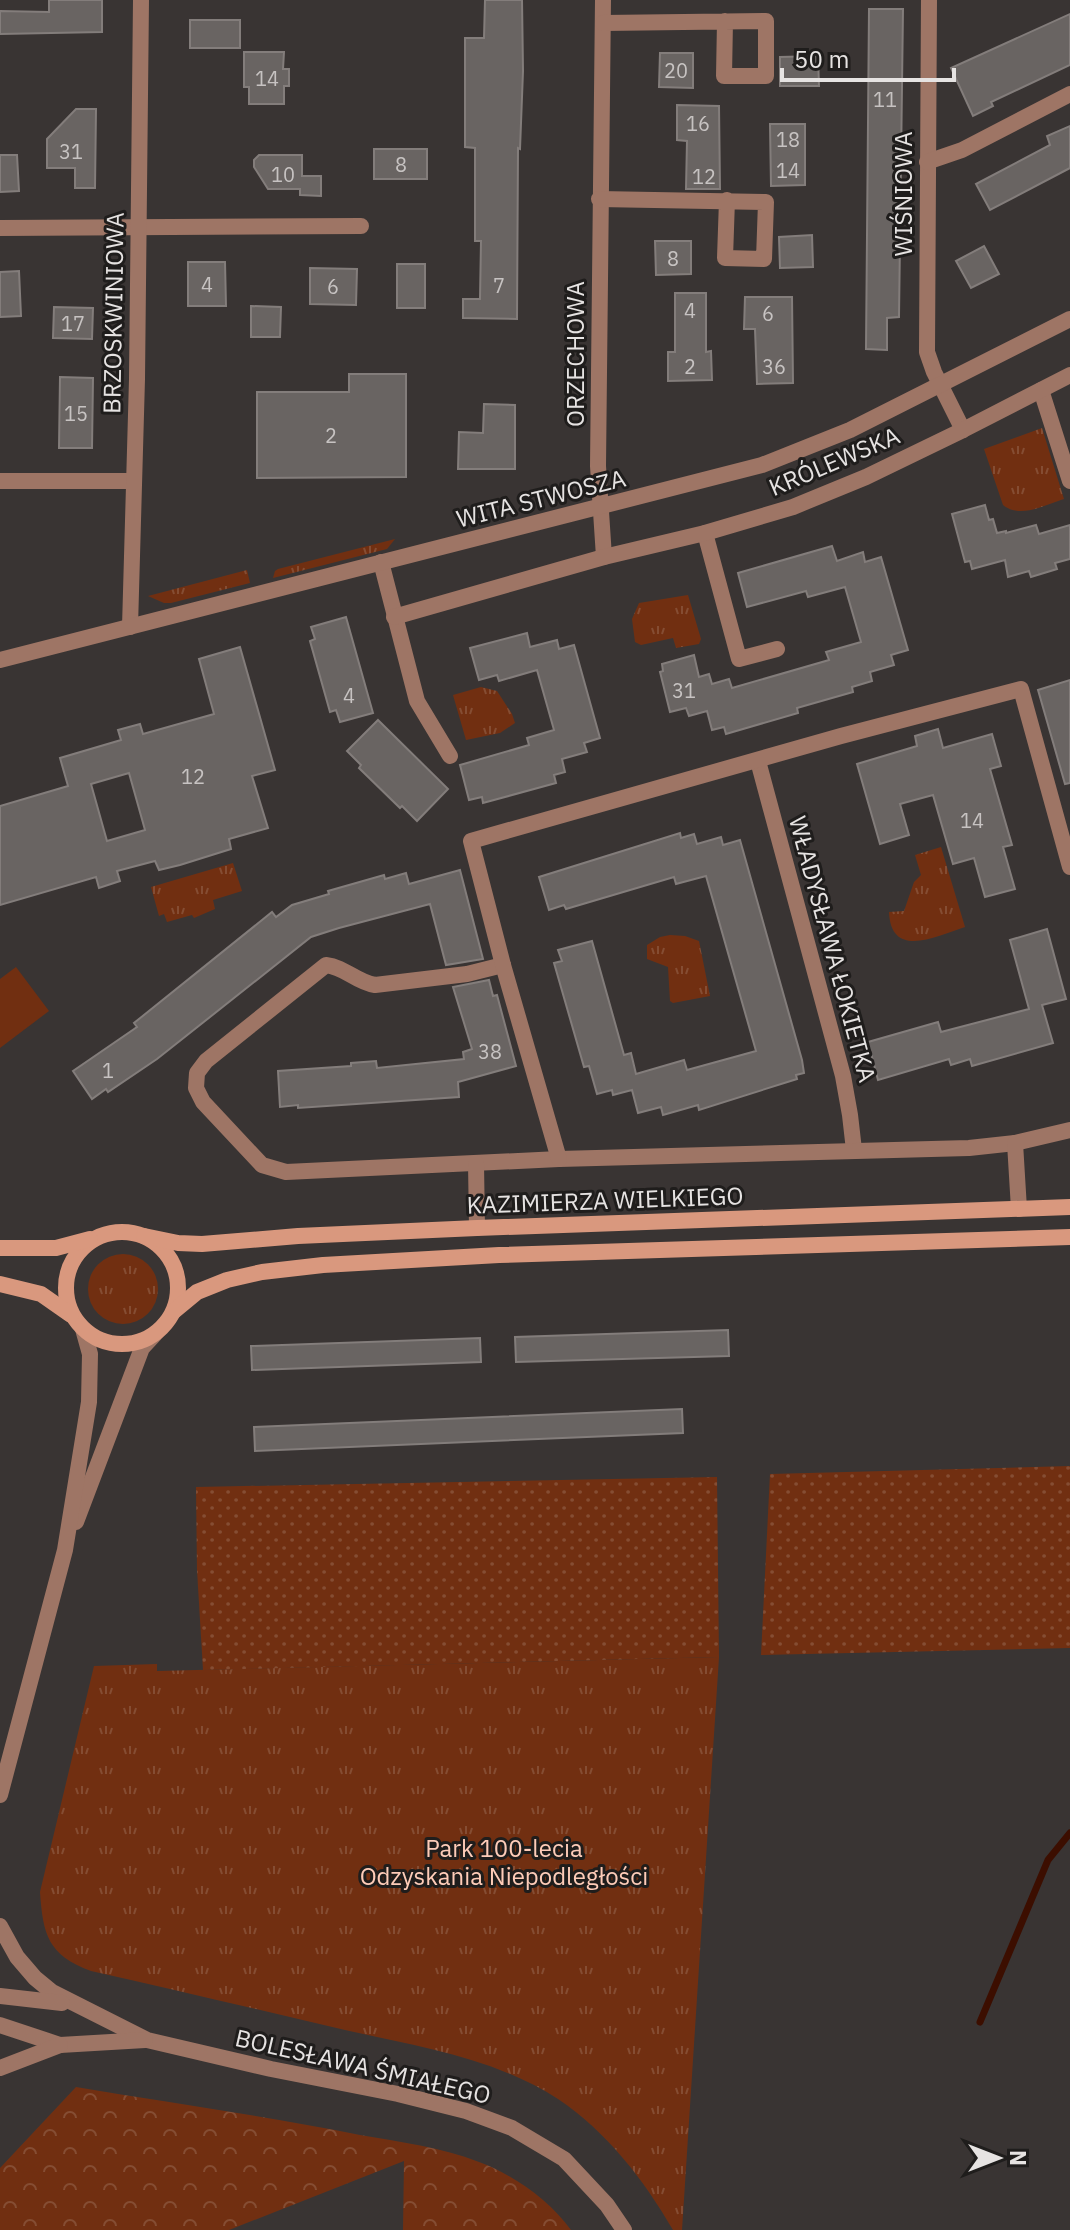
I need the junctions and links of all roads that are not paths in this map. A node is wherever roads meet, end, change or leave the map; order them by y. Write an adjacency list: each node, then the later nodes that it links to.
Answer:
1 (141, 0): 12 (street, BRZOSKWINIOWA)
2 (603, 0): 5 (street, ORZECHOWA)
3 (929, 0): 7 (street, WIŚNIOWA)
4 (725, 21): 5 (street)
5 (603, 23): 8 (street, ORZECHOWA)
6 (1070, 94): 7 (street)
7 (927, 162): 15 (street, WIŚNIOWA)
8 (599, 199): 9 (street); 21 (street, ORZECHOWA)
9 (727, 200)
10 (361, 226): 12 (street)
11 (0, 228): 12 (street)
12 (138, 229): 19 (street, BRZOSKWINIOWA)
13 (1070, 319): 15 (street, WITA STWOSZA)
14 (1070, 375): 16 (street, KRÓLEWSKA)
15 (940, 385): 17 (street, WIŚNIOWA); 21 (street, WITA STWOSZA)
16 (1041, 390): 17 (street, KRÓLEWSKA); 20 (street)
17 (963, 430): 22 (street, KRÓLEWSKA)
18 (0, 481): 19 (street)
19 (134, 481): 26 (street, BRZOSKWINIOWA)
20 (1070, 481)
21 (599, 509): 23 (street); 24 (street, WITA STWOSZA)
22 (705, 533): 23 (street, KRÓLEWSKA); 27 (street)
23 (604, 557): 25 (street, KRÓLEWSKA)
24 (381, 562): 25 (street); 26 (street, WITA STWOSZA)
25 (394, 617): 29 (street)
26 (130, 627): 28 (street, WITA STWOSZA)
27 (777, 649)
28 (0, 660)
29 (450, 756)
30 (758, 761): 31 (street); 32 (street); 35 (street, WŁADYSŁAWA ŁOKIETKA)
31 (1070, 867)
32 (503, 965): 36 (street); 37 (street)
33 (1070, 1130): 34 (street)
34 (1015, 1143): 35 (street); 39 (street)
35 (854, 1150): 36 (street)
36 (559, 1159): 37 (street)
37 (476, 1163): 40 (street)
38 (1070, 1207): 39 (main road, KAZIMIERZA WIELKIEGO)
39 (1019, 1209): 40 (main road, KAZIMIERZA WIELKIEGO)
40 (477, 1228): 41 (main road, KAZIMIERZA WIELKIEGO)
41 (144, 1236): 42 (main road); 46 (main road)
42 (99, 1237): 44 (main road); 47 (main road)
43 (1070, 1237): 46 (main road)
44 (0, 1248)
45 (0, 1284): 47 (main road)
46 (174, 1311): 48 (main road)
47 (78, 1323): 48 (main road); 49 (street)
48 (155, 1334): 49 (street)
49 (65, 1550): 50 (street)
50 (0, 1795)
51 (0, 1926): 53 (street, BOLESŁAWA ŚMIAŁEGO)
52 (0, 1996): 53 (street, BOLESŁAWA ŚMIAŁEGO)
53 (75, 2005): 55 (street, BOLESŁAWA ŚMIAŁEGO)
54 (0, 2025): 56 (street, BOLESŁAWA ŚMIAŁEGO)
55 (147, 2040): 56 (street, BOLESŁAWA ŚMIAŁEGO); 58 (street, BOLESŁAWA ŚMIAŁEGO)
56 (60, 2045): 57 (street, BOLESŁAWA ŚMIAŁEGO)
57 (0, 2068)
58 (624, 2230)

